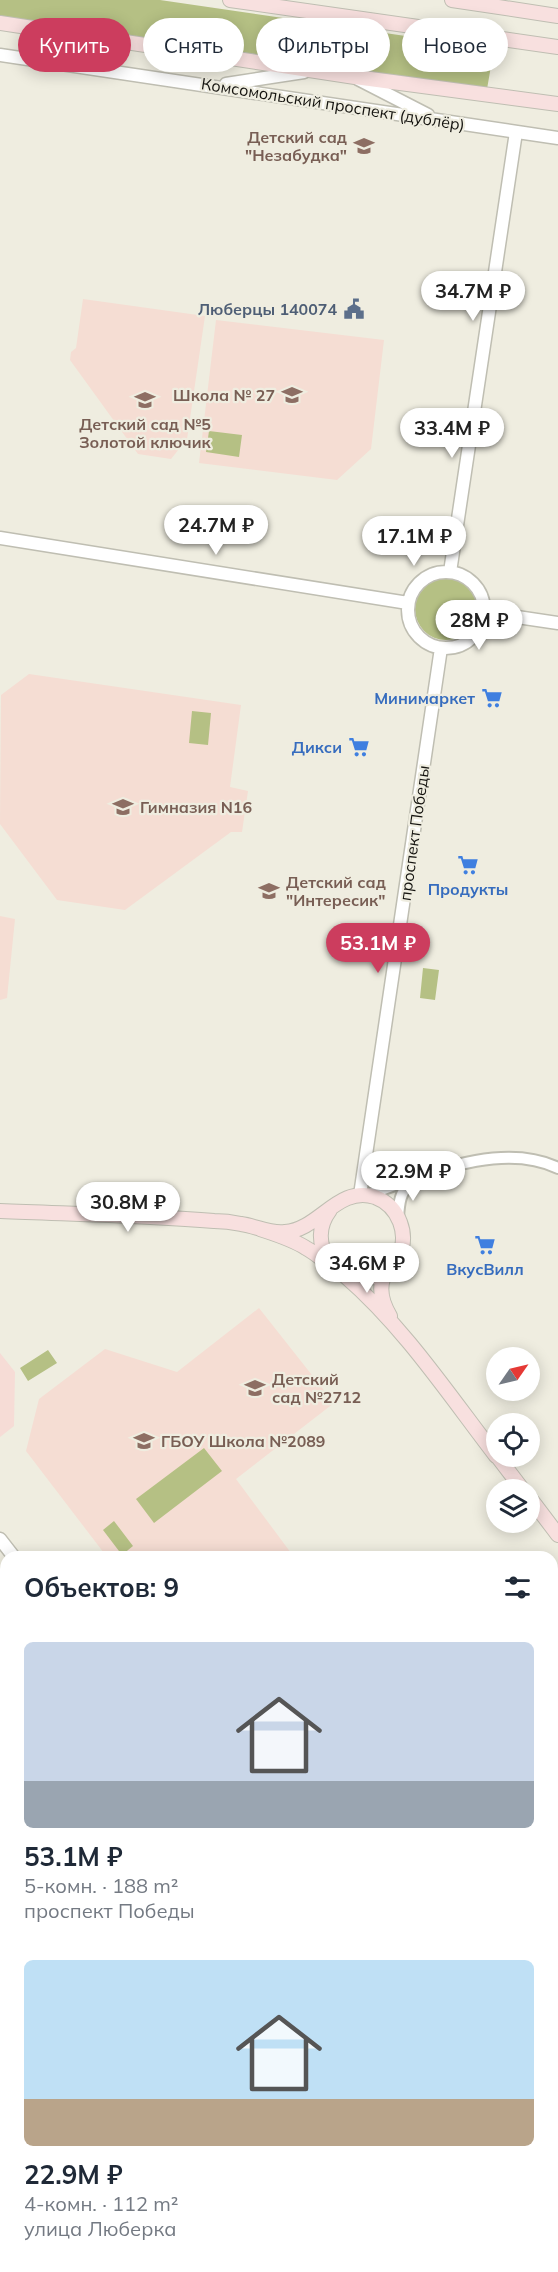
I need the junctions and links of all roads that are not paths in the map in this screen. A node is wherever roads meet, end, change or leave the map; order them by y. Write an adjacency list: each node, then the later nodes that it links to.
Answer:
1 (230, 0): 5 (main road)
2 (296, 0): 5 (main road)
3 (452, 0): 4 (main road)
4 (532, 6): 6 (main road)
5 (325, 14): 8 (main road)
6 (558, 16)
7 (0, 23): 10 (main road)
8 (558, 47)
9 (0, 55): 14 (street, Комсомольский проспект (дублёр))
10 (256, 62)
11 (299, 72): 14 (street)
12 (324, 72): 13 (main road)
13 (355, 77): 15 (main road); 16 (street)
14 (213, 86): 16 (street, Комсомольский проспект (дублёр))
15 (558, 104)
16 (438, 120): 17 (street, Комсомольский проспект (дублёр))
17 (516, 132): 18 (street, Комсомольский проспект (дублёр)); 20 (street)
18 (558, 138)
19 (0, 538): 21 (street)
20 (450, 572): 21 (street); 22 (street)
21 (408, 603): 24 (street)
22 (484, 612): 23 (street); 24 (street)
23 (558, 623)
24 (441, 648): 27 (street, проспект Победы)
25 (558, 1168): 26 (street)
26 (414, 1179): 27 (street); 30 (street)
27 (363, 1195): 28 (main road); 30 (main road)
28 (337, 1203): 31 (main road); 32 (main road)
29 (0, 1211): 31 (main road)
30 (398, 1218): 33 (main road)
31 (260, 1229): 32 (main road)
32 (336, 1269): 33 (main road); 34 (main road)
33 (388, 1269): 34 (main road)
34 (403, 1336): 35 (main road)
35 (486, 1442)
36 (505, 1467): 37 (main road)
37 (515, 1479)
38 (540, 1511): 39 (main road)
39 (558, 1535)
40 (0, 1539): 41 (street)
41 (9, 1551)

